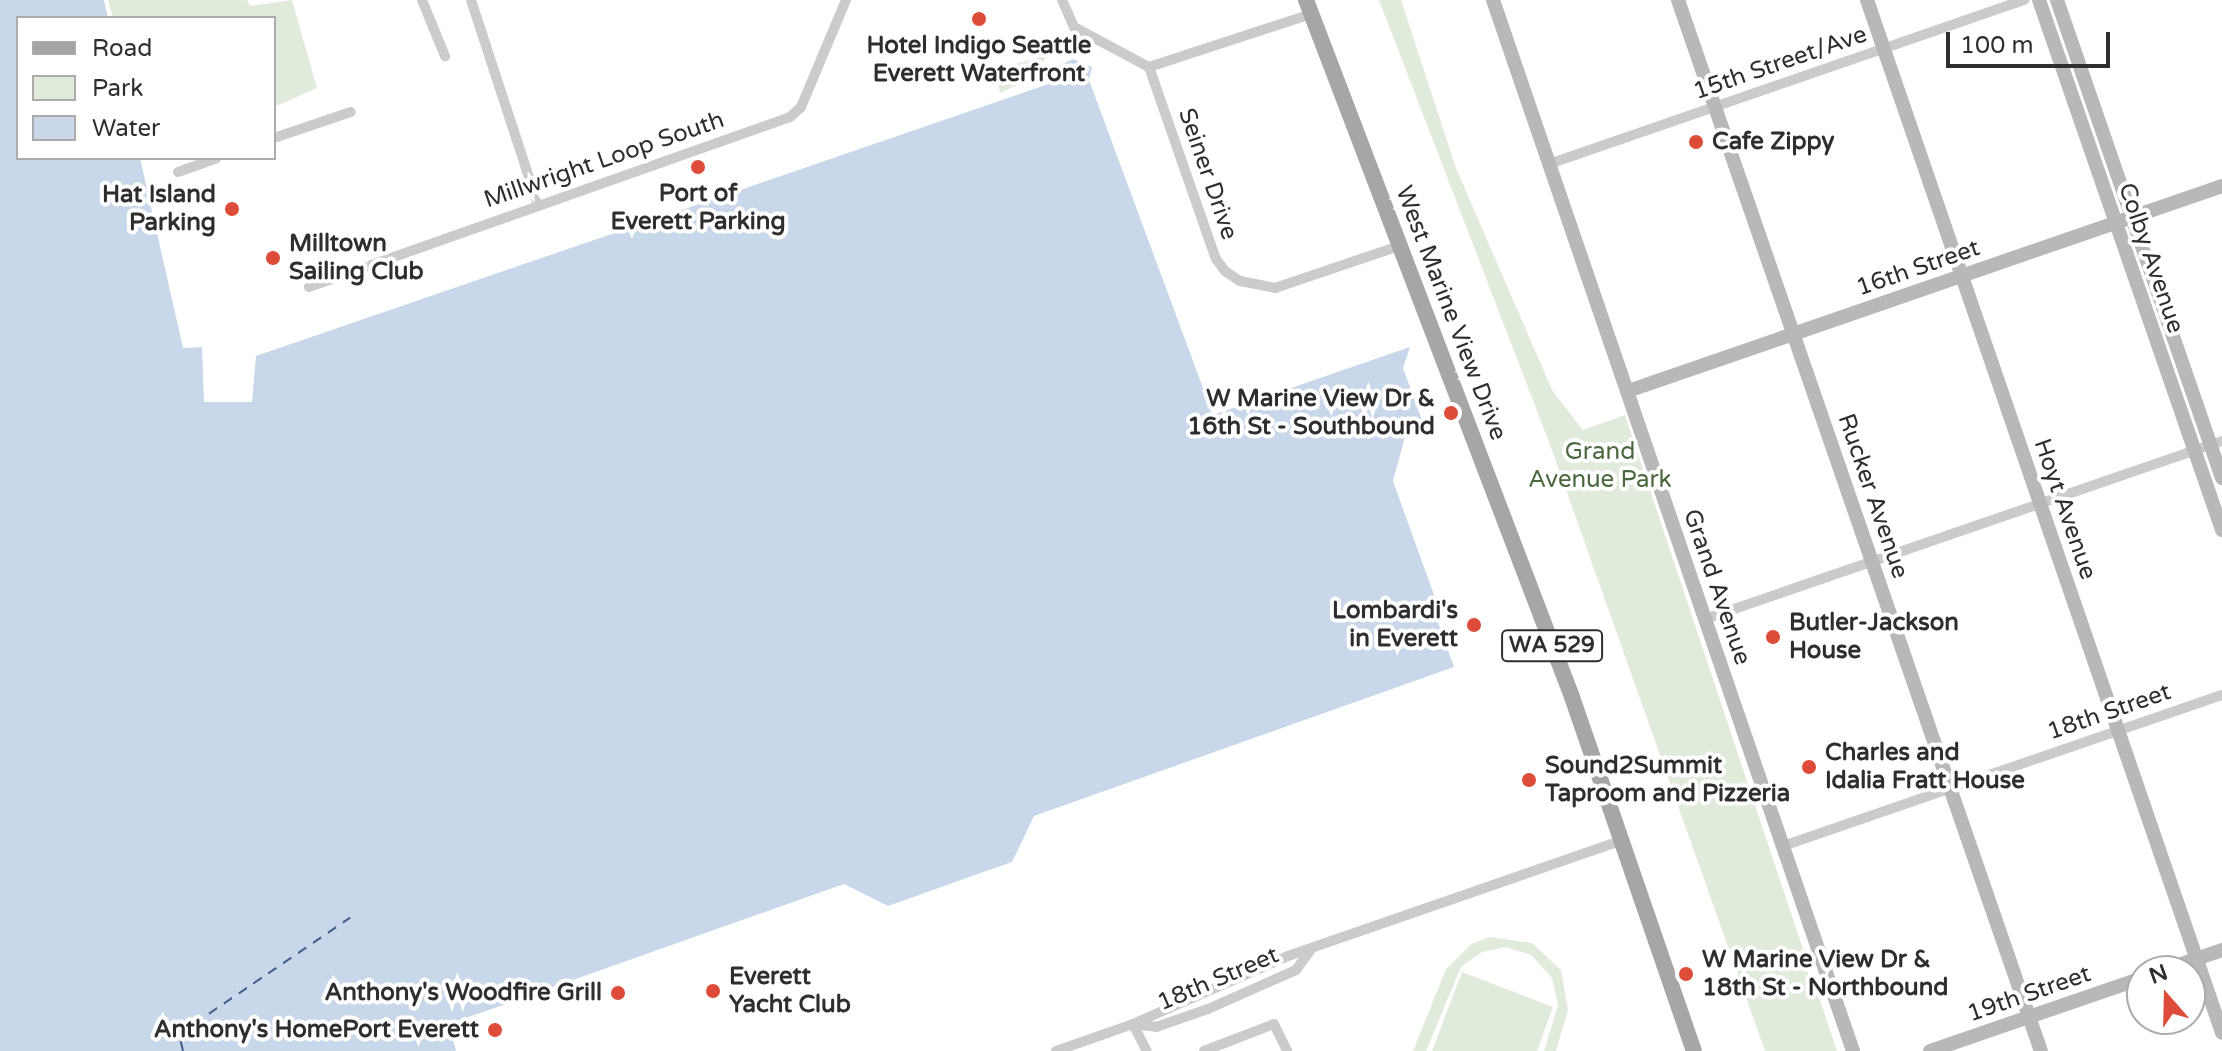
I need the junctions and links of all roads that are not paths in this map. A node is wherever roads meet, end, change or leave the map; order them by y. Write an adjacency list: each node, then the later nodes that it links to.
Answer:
1 (422, 0): 13 (street)
2 (471, 0): 22 (street)
3 (846, 0): 22 (street, Millwright Loop South)
4 (1062, 0): 14 (street)
5 (1493, 0): 19 (street, Grand Avenue)
6 (1678, 0): 15 (street, Rucker Avenue)
7 (1867, 0): 12 (street, Hoyt Avenue)
8 (2024, 0): 12 (street, 15th Street/Ave)
9 (2039, 0): 24 (street, Colby Avenue)
10 (2057, 0): 23 (street, Colby Avenue)
11 (1308, 7): 14 (street); 25 (main road, West Marine View Drive / WA 529)
12 (1884, 49): 15 (street, 15th Street/Ave); 26 (street, Hoyt Avenue)
13 (445, 56)
14 (1149, 67): 25 (street, Seiner Drive)
15 (1715, 107): 19 (street, 15th Street/Ave); 28 (street, Rucker Avenue)
16 (351, 112): 17 (street)
17 (276, 137)
18 (211, 160): 20 (street)
19 (1549, 164): 29 (street, Grand Avenue)
20 (178, 172)
21 (2222, 186): 23 (street, 16th Street)
22 (538, 205): 27 (street, Millwright Loop South)
23 (2132, 217): 24 (street, 16th Street); 30 (street, Colby Avenue)
24 (2116, 223): 26 (street, 16th Street); 31 (street, Colby Avenue)
25 (1399, 246): 40 (main road, West Marine View Drive / WA 529)
26 (1962, 276): 28 (street, 16th Street); 33 (street, Hoyt Avenue)
27 (309, 287)
28 (1793, 334): 29 (street, 16th Street); 35 (street, Rucker Avenue)
29 (1628, 391): 36 (street, Grand Avenue)
30 (2216, 443): 31 (street); 32 (street, Colby Avenue)
31 (2194, 450): 33 (street); 34 (street, Colby Avenue)
32 (2222, 478)
33 (2040, 504): 35 (street); 38 (street, Hoyt Avenue)
34 (2222, 530)
35 (1872, 561): 36 (street); 39 (street, Rucker Avenue)
36 (1705, 619): 41 (street, Grand Avenue)
37 (2222, 695): 38 (street, 18th Street)
38 (2119, 730): 39 (street, 18th Street); 43 (street, Hoyt Avenue)
39 (1950, 788): 41 (street, 18th Street); 46 (street, Rucker Avenue)
40 (1621, 841): 42 (street, 18th Street); 53 (main road, West Marine View Drive / WA 529)
41 (1783, 846): 54 (street, Grand Avenue)
42 (1311, 949): 47 (street, 18th Street); 47 (street, 18th Street)
43 (2195, 955)
44 (2126, 984): 46 (street, 19th Street)
45 (2206, 987): 48 (street, Hoyt Avenue)
46 (2029, 1017): 55 (street, 19th Street); 56 (street, Rucker Avenue)
47 (1133, 1024): 49 (street); 50 (street)
48 (2222, 1033)
49 (1056, 1051)
50 (1147, 1051)
51 (1204, 1051): 52 (street)
52 (1287, 1051)
53 (1694, 1051)
54 (1853, 1051)
55 (1930, 1051)
56 (2041, 1051)

